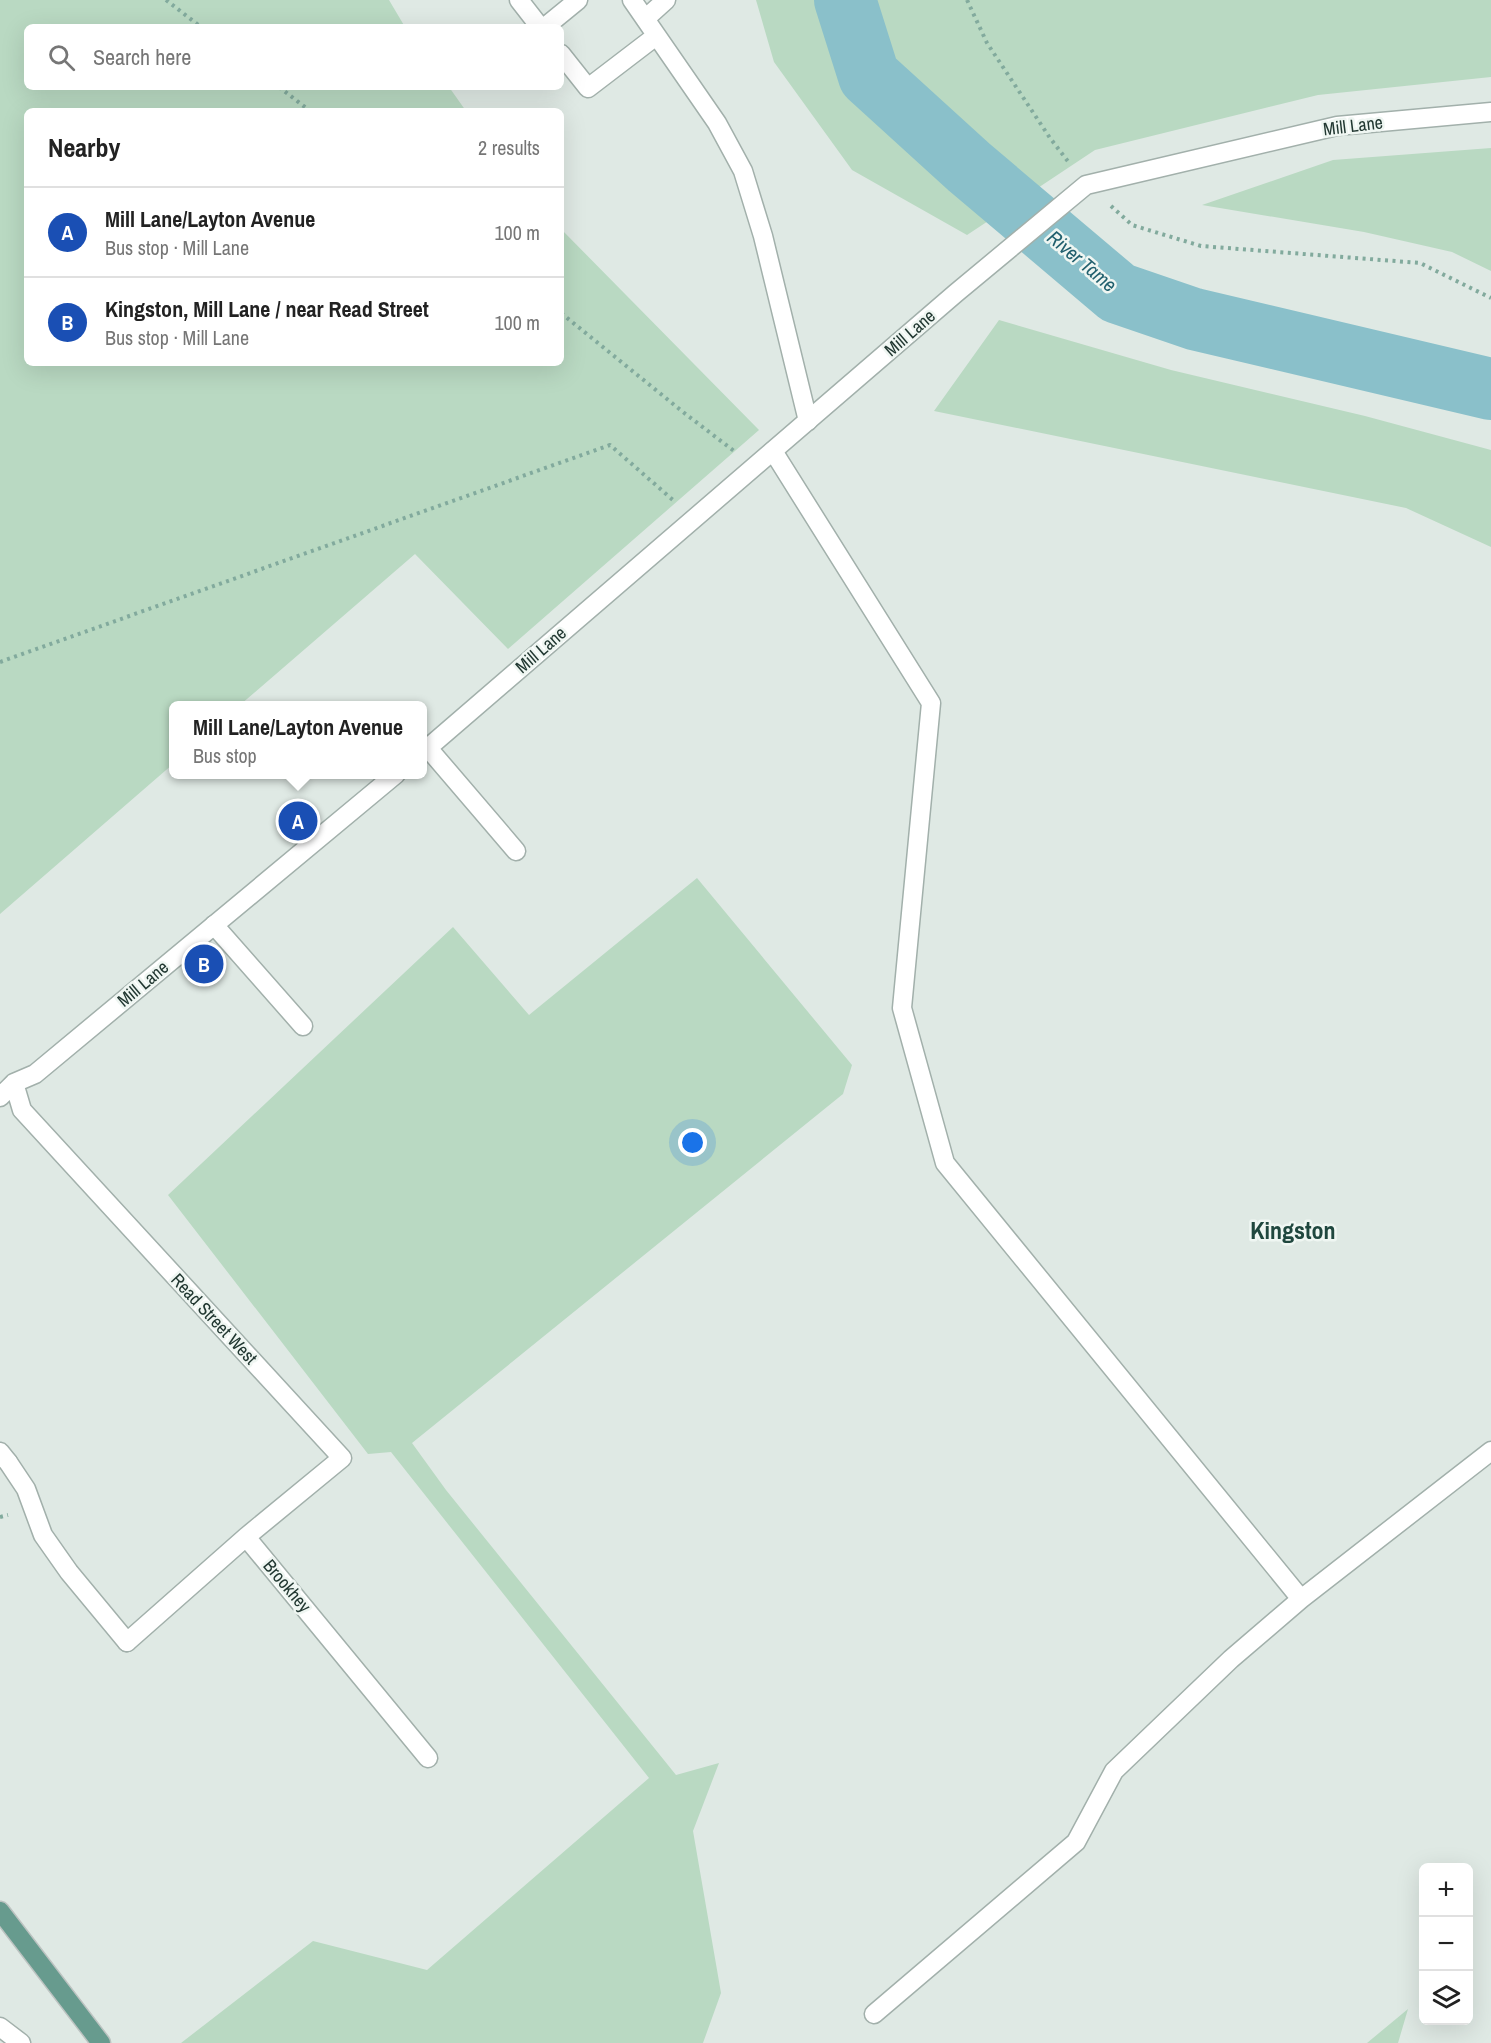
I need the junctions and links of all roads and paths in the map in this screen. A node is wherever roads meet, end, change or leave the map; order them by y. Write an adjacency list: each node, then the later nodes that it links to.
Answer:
1 (166, 0): 8 (path)
2 (519, 0): 9 (street)
3 (578, 0): 10 (street)
4 (632, 0): 7 (street)
5 (666, 0): 7 (street)
6 (967, 0): 16 (path)
7 (645, 19): 11 (street)
8 (197, 24)
9 (538, 24)
10 (549, 24)
11 (656, 36): 12 (street); 19 (street)
12 (564, 58)
13 (283, 90): 14 (path)
14 (306, 108)
15 (1491, 112): 16 (street, Mill Lane)
16 (1086, 185): 17 (path); 19 (street, Mill Lane)
17 (1491, 298)
18 (564, 315): 21 (path)
19 (808, 421): 20 (street, Mill Lane)
20 (772, 451): 21 (street, Mill Lane); 35 (street)
21 (755, 466): 22 (street, Mill Lane)
22 (694, 519): 23 (path); 24 (street, Mill Lane)
23 (0, 662)
24 (427, 748)
25 (427, 752): 27 (street)
26 (390, 779): 28 (street, Mill Lane)
27 (516, 851)
28 (214, 925): 29 (street); 30 (street, Mill Lane)
29 (303, 1026)
30 (7, 1081): 31 (street, Mill Lane); 34 (street, Read Street West)
31 (0, 1097)
32 (1491, 1451): 35 (street)
33 (4, 1457): 34 (street)
34 (246, 1537): 36 (street, Brookhey)
35 (1301, 1599): 38 (street)
36 (428, 1758)
37 (0, 1911): 41 (main road)
38 (874, 2014)
39 (0, 2027): 40 (street)
40 (21, 2043)
41 (101, 2043)

